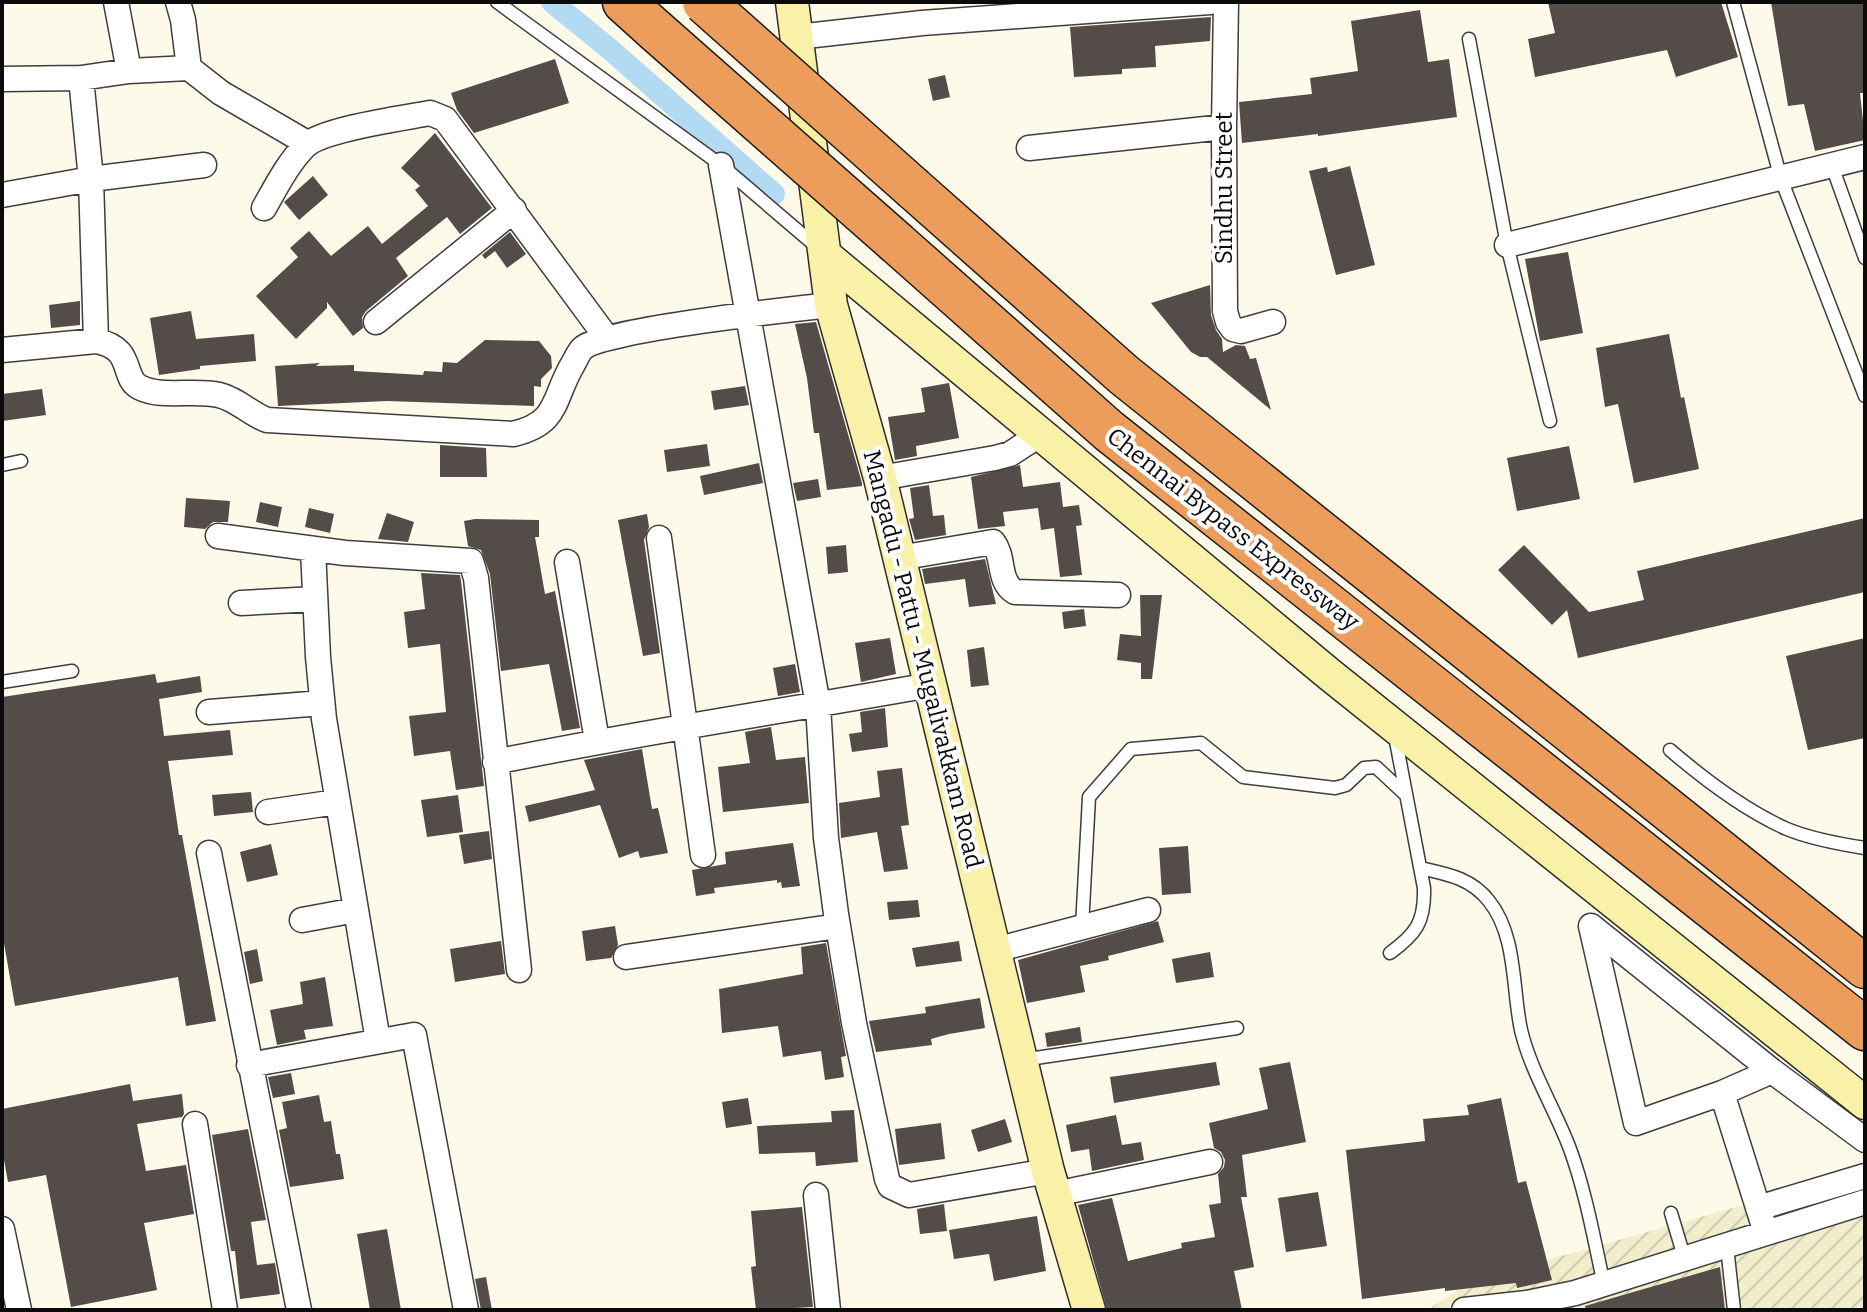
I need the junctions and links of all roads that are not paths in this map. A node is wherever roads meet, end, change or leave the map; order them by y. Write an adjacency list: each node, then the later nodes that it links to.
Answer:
1 (116, 2): 15 (street)
2 (178, 2): 14 (street)
3 (497, 2): 23 (lane)
4 (624, 2): 83 (highway, Chennai Bypass Expressway, bridge)
5 (704, 2): 80 (highway, Chennai Bypass Expressway, bridge)
6 (792, 2): 12 (street, Mangadu - Pattu - Mugalivakkam Road)
7 (1210, 2): 10 (street)
8 (1226, 2): 18 (street, Sindhu Street)
9 (1733, 2): 26 (lane)
10 (1061, 7): 11 (street)
11 (922, 12): 12 (street)
12 (797, 37): 31 (street, Mangadu - Pattu - Mugalivakkam Road)
13 (1469, 39): 30 (lane)
14 (189, 68): 15 (street); 19 (street)
15 (129, 71): 16 (street)
16 (81, 78): 17 (street); 25 (street)
17 (2, 79)
18 (1224, 127): 20 (street); 36 (street, Sindhu Street)
19 (307, 143): 28 (street); 29 (street)
20 (1029, 148)
21 (1865, 157): 24 (street)
22 (204, 165): 25 (street)
23 (721, 165): 31 (lane); 34 (street)
24 (1832, 166): 26 (street); 32 (lane)
25 (91, 179): 27 (street); 38 (street)
26 (1781, 179): 30 (street); 40 (lane)
27 (2, 195)
28 (264, 208)
29 (514, 210): 35 (street); 37 (street)
30 (1507, 245): 41 (lane)
31 (825, 255): 33 (street, Mangadu - Pattu - Mugalivakkam Road); 42 (street)
32 (1865, 258)
33 (831, 305): 34 (street); 45 (street, Mangadu - Pattu - Mugalivakkam Road)
34 (747, 315): 37 (street); 58 (street)
35 (376, 322)
36 (1273, 322)
37 (607, 338): 38 (street)
38 (96, 341): 39 (street)
39 (2, 350)
40 (1865, 396)
41 (1550, 421)
42 (1041, 434): 45 (street); 61 (street)
43 (21, 461): 44 (lane)
44 (2, 465)
45 (880, 478): 49 (street, Mangadu - Pattu - Mugalivakkam Road)
46 (218, 536): 48 (street)
47 (659, 538): 60 (street)
48 (313, 549): 52 (street); 64 (street)
49 (899, 558): 51 (street); 56 (street, Mangadu - Pattu - Mugalivakkam Road)
50 (567, 562): 62 (street)
51 (1118, 595)
52 (315, 599): 53 (street); 57 (street)
53 (241, 603)
54 (72, 671): 55 (lane)
55 (2, 682)
56 (930, 685): 58 (street); 77 (street, Mangadu - Pattu - Mugalivakkam Road)
57 (322, 703): 59 (street); 66 (street)
58 (818, 705): 60 (street); 75 (street)
59 (209, 712)
60 (685, 725): 62 (street); 70 (street)
61 (1393, 725): 65 (lane); 89 (street)
62 (597, 741): 64 (street)
63 (1670, 750): 68 (lane)
64 (495, 762): 81 (street)
65 (1406, 795): 71 (lane); 76 (lane)
66 (337, 802): 67 (street); 72 (street)
67 (268, 812)
68 (1865, 848)
69 (209, 853): 86 (street)
70 (703, 855)
71 (1420, 868): 78 (lane); 103 (lane)
72 (356, 910): 74 (street); 84 (street)
73 (1148, 910): 76 (street)
74 (302, 920)
75 (838, 926): 79 (street); 94 (street)
76 (1082, 927): 77 (street)
77 (995, 950): 85 (street, Mangadu - Pattu - Mugalivakkam Road)
78 (1390, 953)
79 (626, 957)
80 (1865, 967)
81 (519, 970)
82 (1237, 1028): 85 (lane)
83 (1865, 1029)
84 (378, 1041): 86 (street); 107 (street)
85 (1022, 1061): 94 (street, Mangadu - Pattu - Mugalivakkam Road)
86 (249, 1065): 106 (street)
87 (1772, 1071): 88 (street); 88 (street); 91 (street)
88 (1722, 1093): 97 (street)
89 (1865, 1103)
90 (195, 1124): 105 (street)
91 (1865, 1140)
92 (1210, 1162): 94 (street)
93 (1865, 1176): 97 (street)
94 (1052, 1183): 109 (street, Mangadu - Pattu - Mugalivakkam Road)
95 (816, 1195): 108 (street)
96 (1865, 1202): 100 (street)
97 (1758, 1208): 100 (street)
98 (1671, 1213): 102 (lane)
99 (2, 1229): 104 (street)
100 (1766, 1233): 101 (street)
101 (1727, 1247): 102 (street); 111 (lane)
102 (1685, 1260): 103 (street)
103 (1604, 1285): 110 (street)
104 (19, 1310)
105 (225, 1310)
106 (299, 1310)
107 (466, 1310)
108 (828, 1310)
109 (1089, 1310)
110 (1464, 1310)
111 (1734, 1310)

